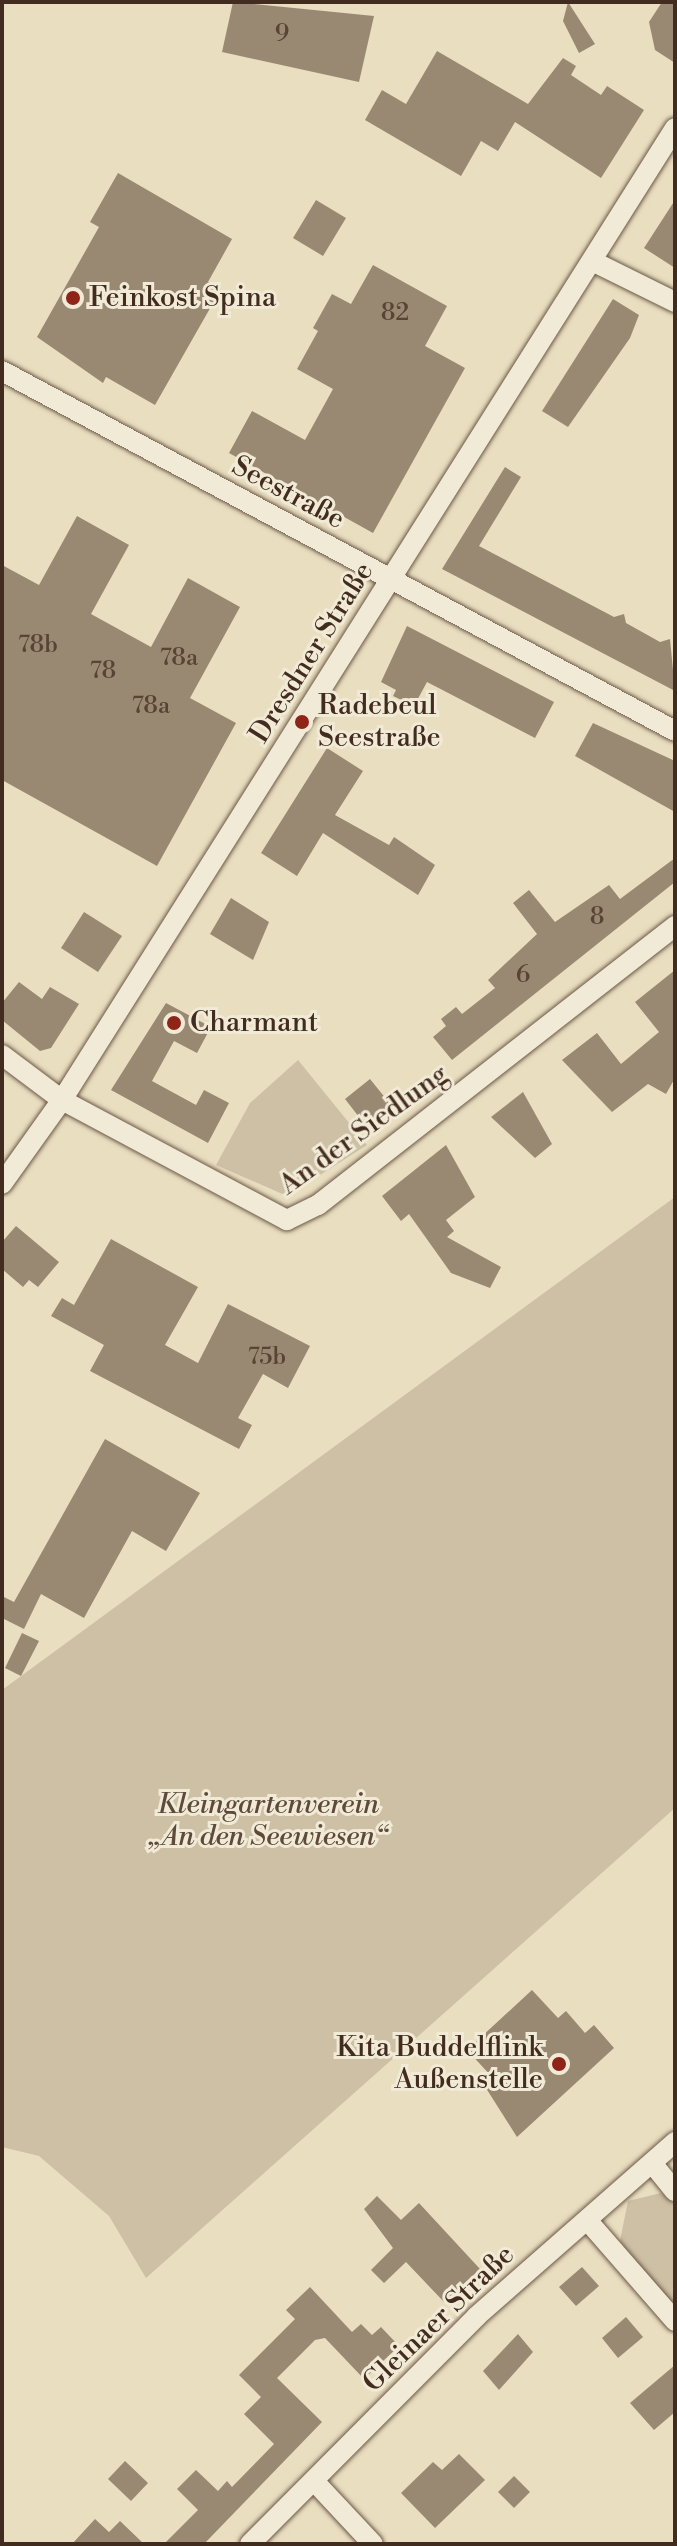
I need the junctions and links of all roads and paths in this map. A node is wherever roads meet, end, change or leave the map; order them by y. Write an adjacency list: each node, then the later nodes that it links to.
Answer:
1 (675, 128): 2 (street, Dresdner Straße)
2 (592, 261): 3 (street); 5 (street, Dresdner Straße)
3 (675, 302)
4 (2, 371): 5 (street, Seestraße)
5 (391, 581): 6 (street, Seestraße); 9 (street, Dresdner Straße)
6 (675, 731)
7 (675, 926): 9 (street, An der Siedlung)
8 (2, 1055): 9 (street)
9 (62, 1100): 10 (street, Dresdner Straße)
10 (2, 1184)
11 (675, 2142): 12 (street, Gleinaer Straße)
12 (652, 2163): 13 (street); 14 (street, Gleinaer Straße)
13 (675, 2191)
14 (587, 2220): 15 (street); 16 (street, Gleinaer Straße)
15 (675, 2321)
16 (314, 2481): 17 (street, Gleinaer Straße); 18 (street)
17 (250, 2544)
18 (373, 2544)

